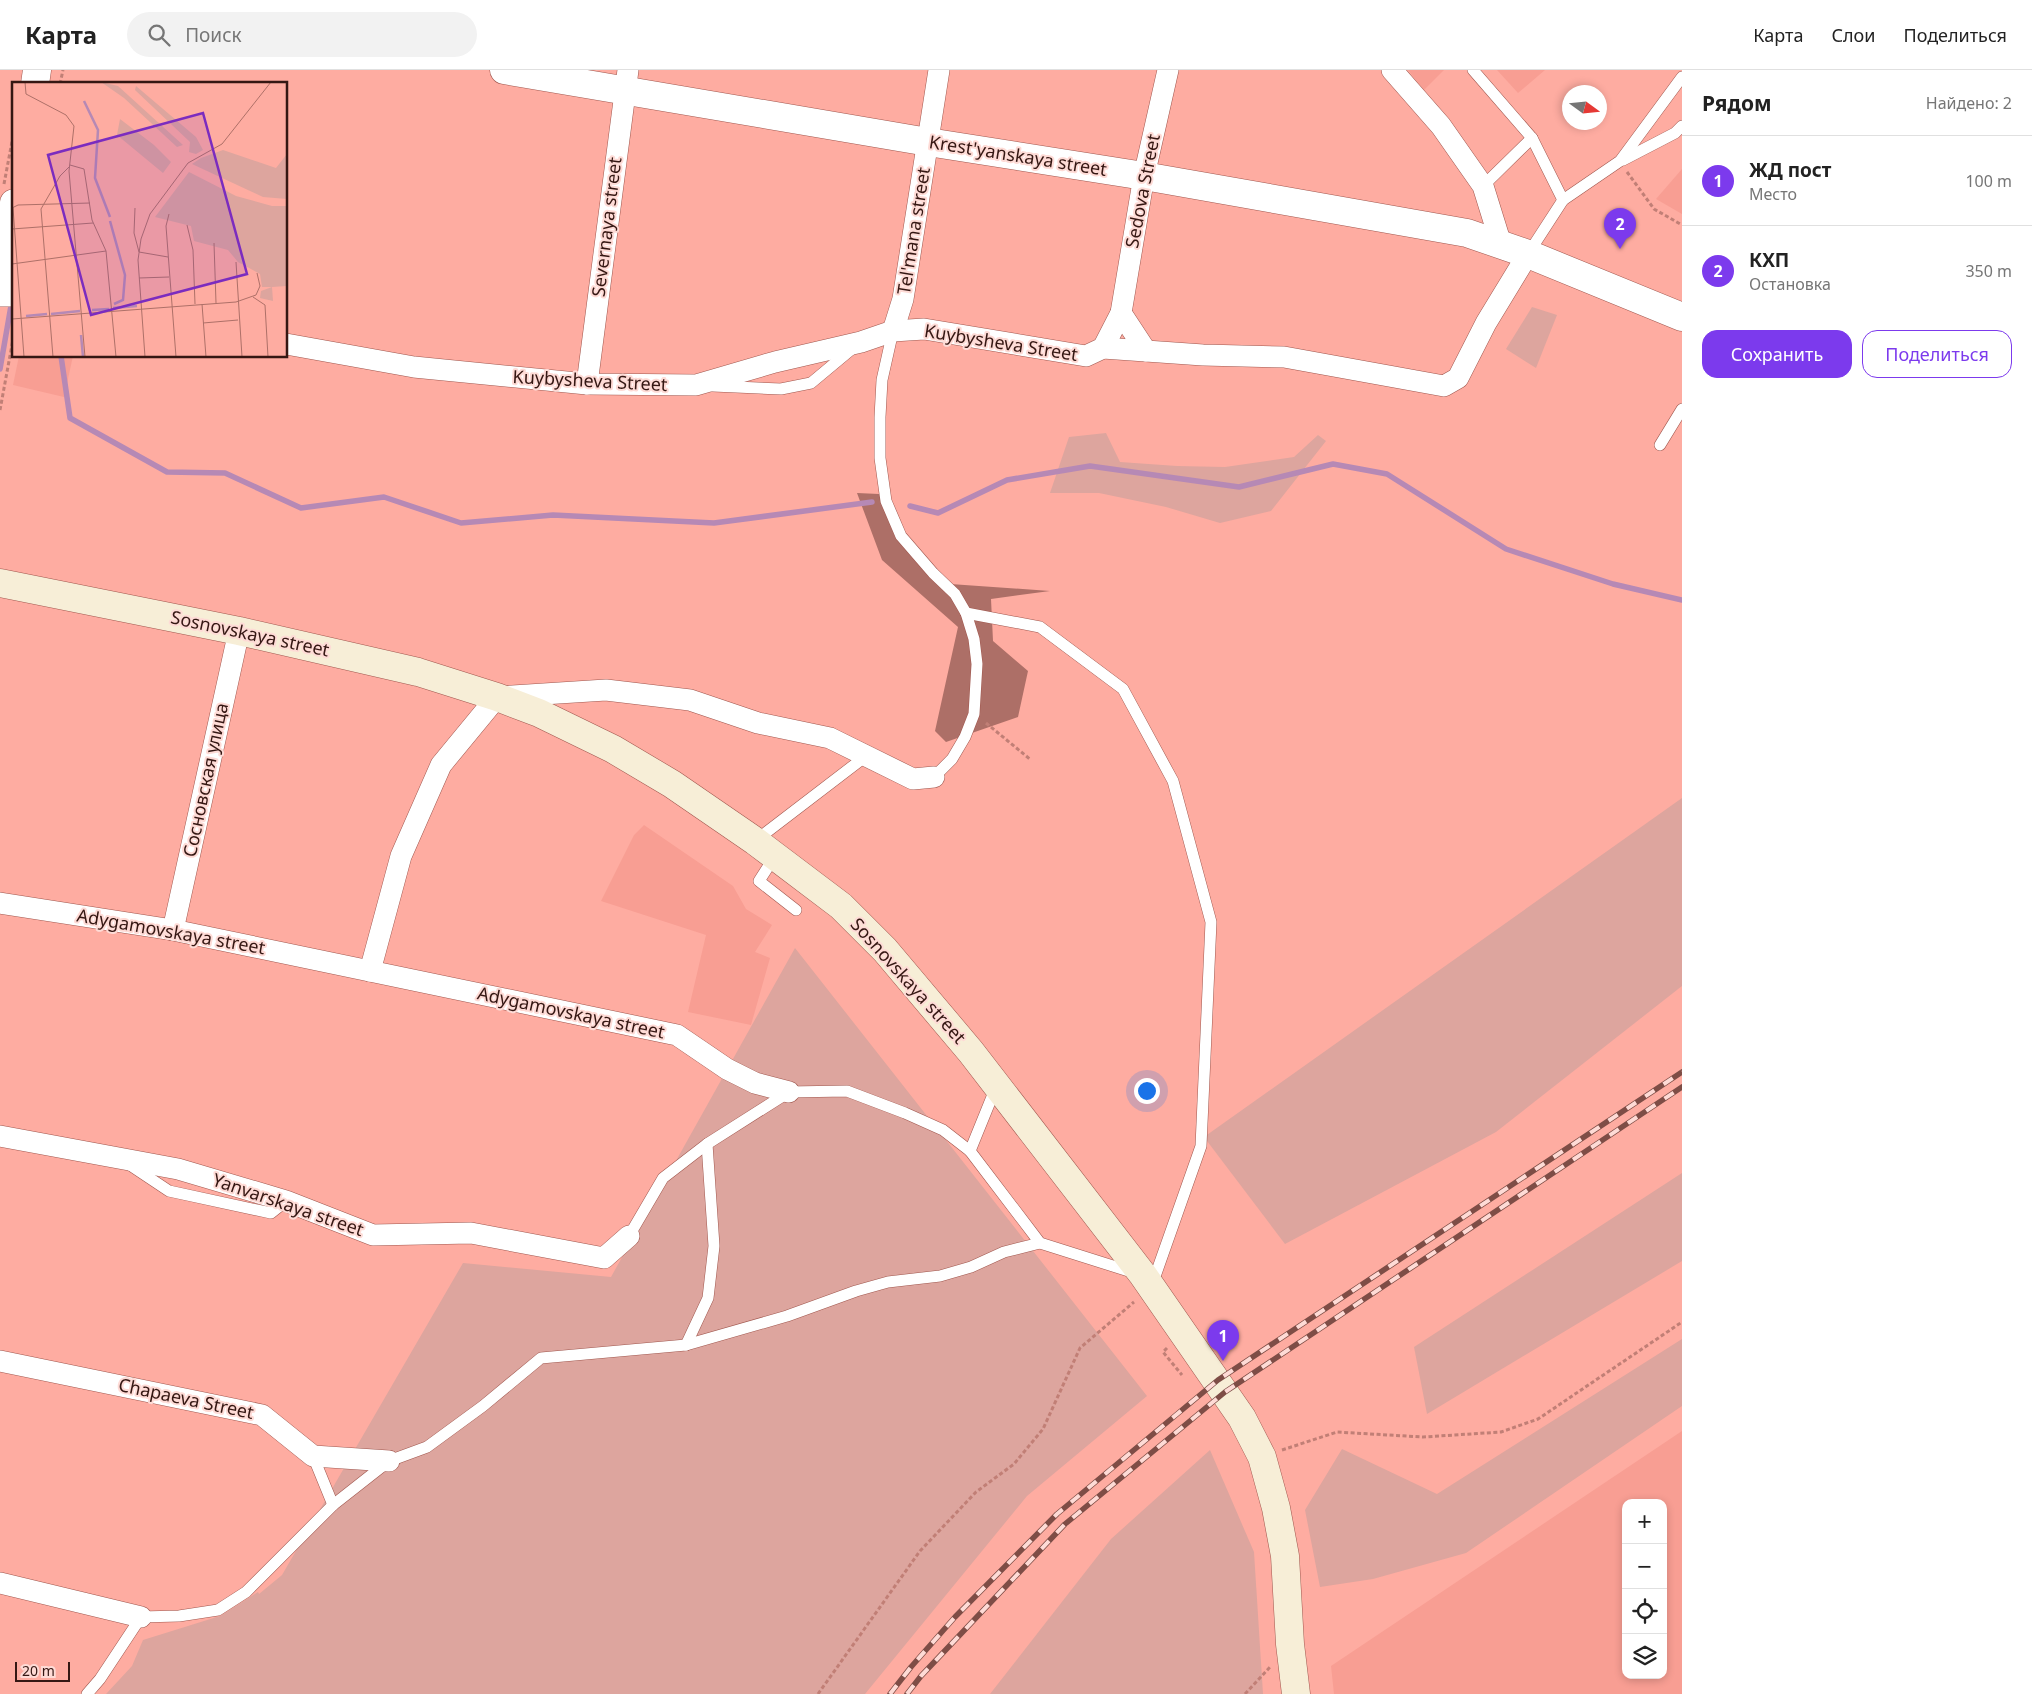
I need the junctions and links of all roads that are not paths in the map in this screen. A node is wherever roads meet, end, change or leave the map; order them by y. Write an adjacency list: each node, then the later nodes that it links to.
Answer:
1 (504, 70): 8 (street, Krest'yanskaya street)
2 (939, 70): 11 (street, Tel'mana street)
3 (1168, 70): 13 (street, Sedova Street)
4 (1392, 70): 14 (street)
5 (1473, 70): 10 (lane)
6 (1671, 70): 7 (lane)
7 (1681, 78): 12 (lane)
8 (626, 80): 11 (street, Krest'yanskaya street); 25 (street, Severnaya street)
9 (1682, 126): 12 (lane)
10 (1532, 138): 14 (lane); 16 (lane)
11 (928, 142): 13 (street, Krest'yanskaya street); 22 (street, Tel'mana street)
12 (1620, 162): 16 (lane)
13 (1144, 176): 17 (street, Krest'yanskaya street); 20 (street, Sedova Street)
14 (1483, 186): 17 (street)
15 (9, 195): 19 (street)
16 (1563, 200): 18 (lane)
17 (1501, 244): 18 (street, Krest'yanskaya street)
18 (1528, 254): 21 (street, Krest'yanskaya street); 27 (street, Kuybysheva Street)
19 (0, 281)
20 (1121, 313): 26 (street, Sedova Street); 27 (street)
21 (1682, 317)
22 (893, 331): 23 (street, Kuybysheva Street); 26 (street, Kuybysheva Street); 34 (lane)
23 (861, 342): 30 (street, Kuybysheva Street); 30 (lane)
24 (288, 344): 28 (street, Kuybysheva Street)
25 (592, 346): 28 (street, Severnaya street); 29 (street)
26 (1103, 348): 27 (street, Kuybysheva Street)
27 (1146, 352)
28 (587, 384): 29 (street, Kuybysheva Street)
29 (614, 385): 30 (street, Kuybysheva Street)
30 (696, 386)
31 (1682, 409): 32 (lane)
32 (1660, 445)
33 (0, 583): 35 (main road, Sosnovskaya street)
34 (966, 613): 38 (lane); 51 (lane)
35 (239, 630): 36 (main road, Sosnovskaya street); 42 (street, Сосновская улица)
36 (497, 697): 37 (street, Sosnovskaya street); 39 (main road, Sosnovskaya street); 43 (street)
37 (866, 756): 38 (street, Sosnovskaya street); 39 (lane)
38 (934, 777)
39 (765, 848): 41 (lane); 44 (main road, Sosnovskaya street)
40 (0, 903): 42 (street, Adygamovskaya street)
41 (796, 910)
42 (173, 930): 43 (street, Adygamovskaya street)
43 (370, 971): 45 (street, Adygamovskaya street)
44 (997, 1086): 48 (lane); 51 (main road, Sosnovskaya street)
45 (789, 1092): 47 (lane); 48 (lane)
46 (0, 1136): 49 (street, Yanvarskaya street)
47 (707, 1144): 49 (lane); 52 (lane)
48 (970, 1151): 50 (lane)
49 (629, 1236)
50 (1040, 1244): 51 (lane); 52 (lane)
51 (1147, 1281): 60 (main road, Sosnovskaya street)
52 (686, 1345): 55 (lane)
53 (0, 1361): 54 (street, Chapaeva Street)
54 (313, 1456): 55 (street); 56 (lane)
55 (389, 1461): 56 (lane)
56 (333, 1505): 58 (lane)
57 (0, 1583): 58 (street)
58 (141, 1617): 59 (lane)
59 (87, 1694)
60 (1296, 1694)

